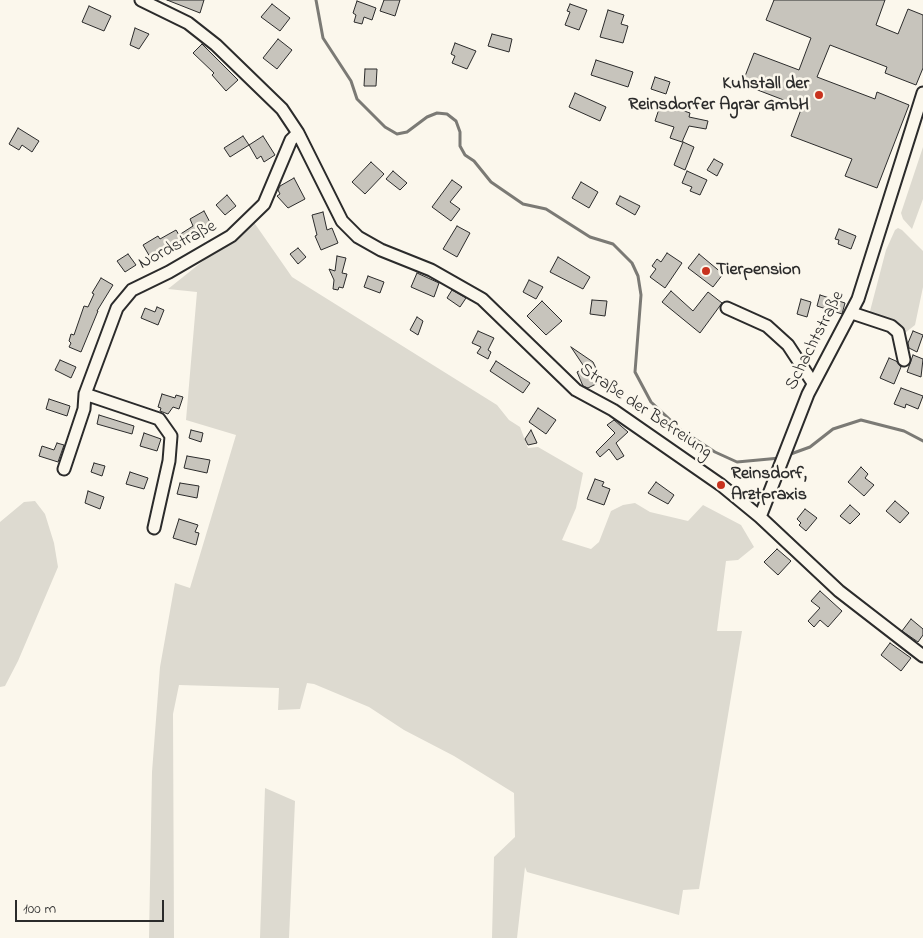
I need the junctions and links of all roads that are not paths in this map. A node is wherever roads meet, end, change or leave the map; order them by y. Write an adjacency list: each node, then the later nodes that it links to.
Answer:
1 (141, 0): 3 (street, Straße der Befreiung)
2 (923, 92): 5 (street, Schachtstraße)
3 (298, 133): 8 (street, Nordstraße); 10 (street, Straße der Befreiung)
4 (727, 308): 7 (street)
5 (852, 313): 6 (street); 7 (street, Schachtstraße)
6 (904, 360)
7 (813, 383): 10 (street, Schachtstraße)
8 (85, 394): 9 (street, Nordstraße); 11 (street)
9 (64, 470)
10 (760, 518): 12 (street, Straße der Befreiung)
11 (154, 528)
12 (923, 656)

